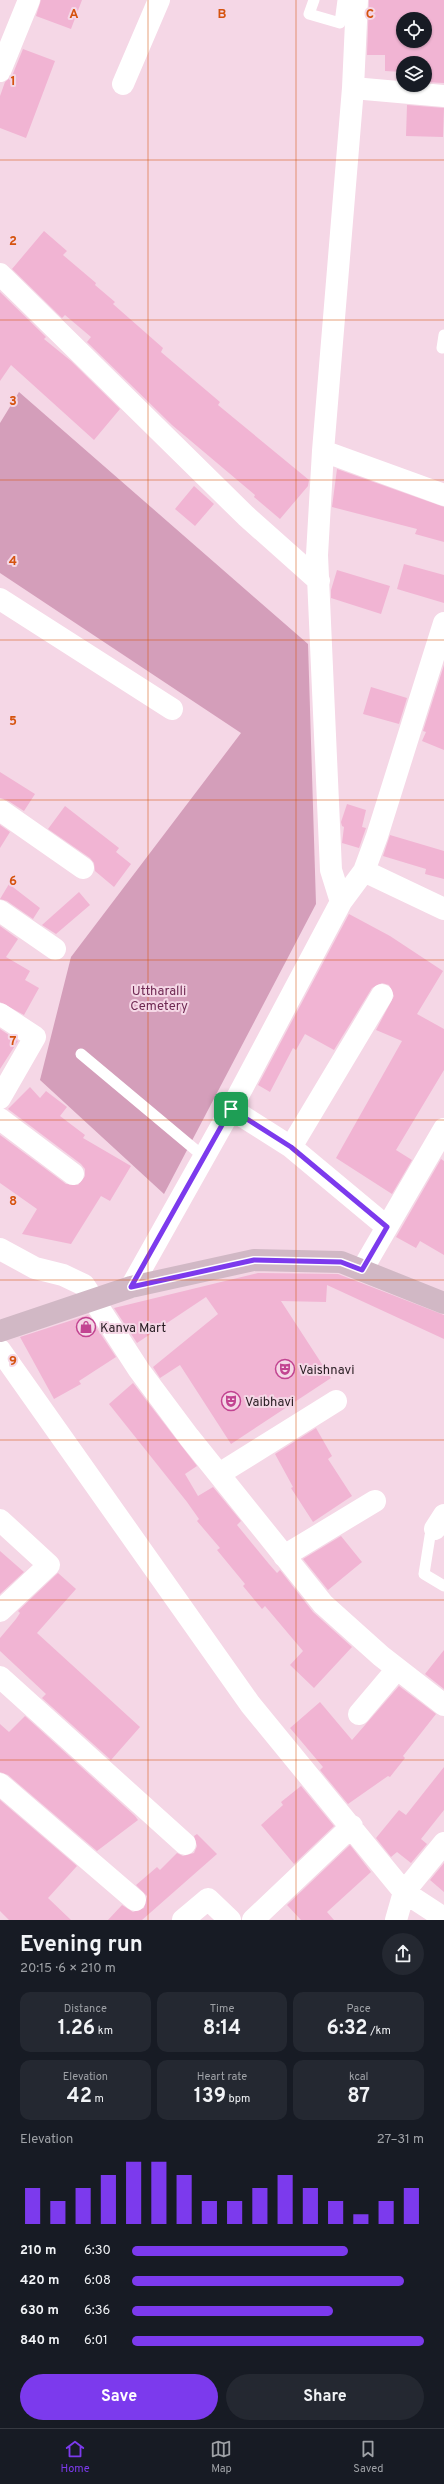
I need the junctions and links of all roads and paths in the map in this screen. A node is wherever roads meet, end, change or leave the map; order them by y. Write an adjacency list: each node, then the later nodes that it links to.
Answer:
1 (29, 0): 6 (street)
2 (159, 0): 7 (street)
3 (314, 0): 4 (lane)
4 (343, 0)
5 (357, 0): 8 (street)
6 (0, 71)
7 (123, 84)
8 (353, 88): 9 (street); 13 (street)
9 (444, 96)
10 (0, 274): 15 (street)
11 (444, 335): 12 (lane)
12 (442, 348)
13 (323, 451): 14 (street); 15 (street)
14 (444, 495)
15 (319, 580): 23 (street)
16 (0, 599): 19 (street)
17 (444, 623): 18 (street)
18 (438, 659): 22 (street)
19 (172, 709)
20 (0, 810): 21 (street)
21 (83, 868)
22 (364, 871): 23 (street); 24 (street)
23 (341, 902): 31 (street)
24 (444, 909)
25 (0, 910): 26 (street)
26 (55, 949)
27 (382, 995): 34 (street)
28 (0, 1014): 30 (street)
29 (81, 1054): 35 (lane)
30 (0, 1098)
31 (231, 1109): 34 (street); 35 (street)
32 (0, 1119): 36 (street)
33 (444, 1128): 37 (street)
34 (291, 1147): 37 (street)
35 (204, 1157): 40 (street)
36 (73, 1174)
37 (387, 1227): 39 (street)
38 (0, 1249): 41 (street)
39 (362, 1270): 40 (main road); 42 (main road)
40 (131, 1287): 41 (main road)
41 (94, 1299): 43 (main road); 46 (street)
42 (442, 1299)
43 (0, 1331)
44 (0, 1350): 58 (street)
45 (336, 1401): 46 (street)
46 (219, 1474): 50 (street)
47 (375, 1501): 50 (street)
48 (0, 1520): 52 (street)
49 (439, 1522): 51 (lane)
50 (284, 1556): 53 (street)
51 (444, 1586)
52 (0, 1611)
53 (398, 1669): 55 (street); 56 (street)
54 (0, 1677): 60 (street)
55 (444, 1706)
56 (360, 1714)
57 (0, 1784): 62 (street)
58 (352, 1826): 61 (street); 66 (street)
59 (444, 1843): 61 (street)
60 (185, 1844)
61 (404, 1892): 63 (street); 67 (street)
62 (135, 1900)
63 (444, 1918)
64 (183, 1920): 65 (street)
65 (230, 1920)
66 (253, 1920)
67 (396, 1920)

